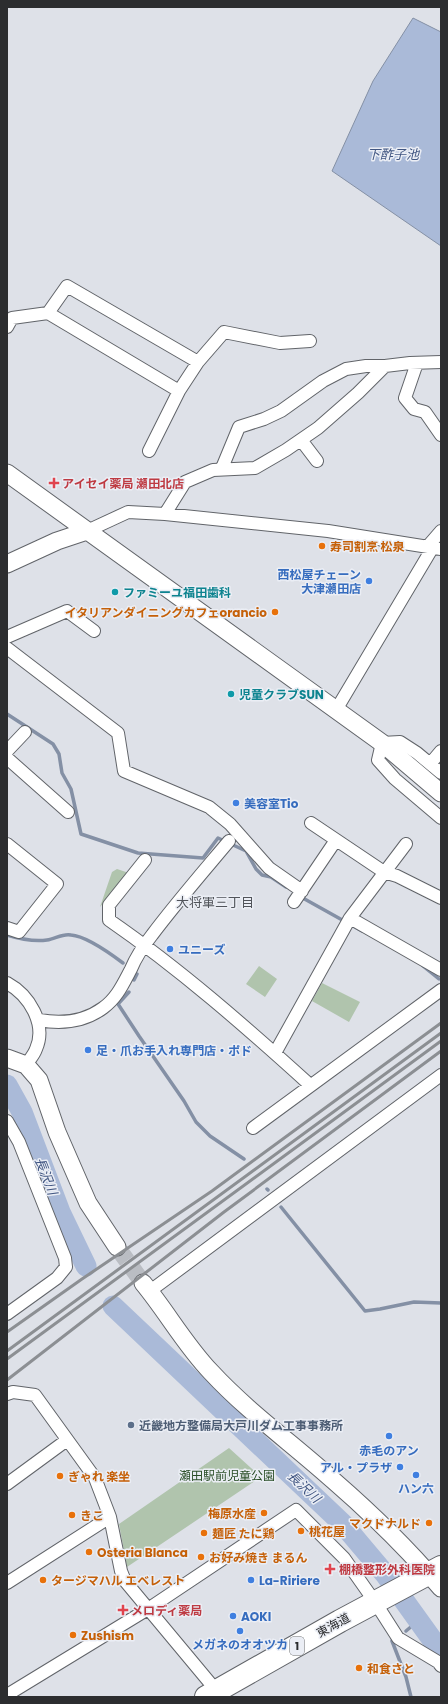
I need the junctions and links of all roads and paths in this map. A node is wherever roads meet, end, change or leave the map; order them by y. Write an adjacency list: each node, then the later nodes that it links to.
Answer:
1 (48, 312): 2 (street); 4 (street); 8 (street)
2 (7, 327)
3 (310, 341): 4 (street)
4 (198, 362): 8 (street)
5 (441, 362): 6 (street)
6 (417, 363): 7 (street); 9 (street)
7 (385, 366): 10 (street); 13 (street)
8 (179, 391): 11 (street)
9 (441, 435)
10 (301, 440): 12 (street); 13 (street)
11 (149, 451)
12 (317, 461)
13 (222, 468): 15 (street)
14 (7, 473): 16 (street)
15 (165, 514): 16 (street); 18 (street)
16 (88, 531): 19 (street); 23 (street)
17 (441, 531): 18 (street)
18 (434, 548): 23 (street)
19 (7, 564)
20 (94, 631): 21 (street)
21 (7, 637)
22 (7, 648): 35 (street)
23 (336, 710): 25 (street)
24 (25, 732): 27 (street)
25 (382, 743): 29 (street); 31 (street); 33 (street)
26 (441, 751): 29 (street)
27 (7, 752)
28 (7, 758): 32 (street)
29 (430, 764): 30 (street)
30 (441, 773)
31 (441, 793)
32 (68, 812)
33 (441, 818)
34 (311, 823): 35 (street)
35 (336, 840): 40 (street)
36 (7, 844): 43 (street)
37 (406, 844): 40 (street)
38 (226, 845): 44 (street)
39 (145, 860): 44 (street)
40 (384, 872): 41 (street); 42 (street)
41 (441, 898)
42 (349, 918): 45 (street); 49 (street)
43 (7, 928)
44 (145, 945): 48 (street); 49 (street)
45 (441, 970)
46 (7, 983): 48 (street)
47 (441, 990): 53 (street)
48 (39, 1020): 51 (street)
49 (275, 1053): 53 (street)
50 (7, 1058): 51 (street)
51 (26, 1065): 56 (street)
52 (441, 1076): 57 (street)
53 (310, 1085): 55 (street)
54 (7, 1121): 58 (street)
55 (253, 1128)
56 (117, 1247)
57 (146, 1287): 63 (street)
58 (7, 1314)
59 (7, 1394): 60 (street)
60 (67, 1440): 61 (street); 62 (street)
61 (7, 1484)
62 (110, 1517): 64 (street); 66 (street)
63 (437, 1576): 65 (highway, 東海道 / 1)
64 (7, 1583)
65 (382, 1598): 66 (street); 67 (street); 69 (highway, 東海道 / 1)
66 (148, 1609): 68 (street); 69 (street)
67 (441, 1666)
68 (7, 1695)
69 (215, 1695)

